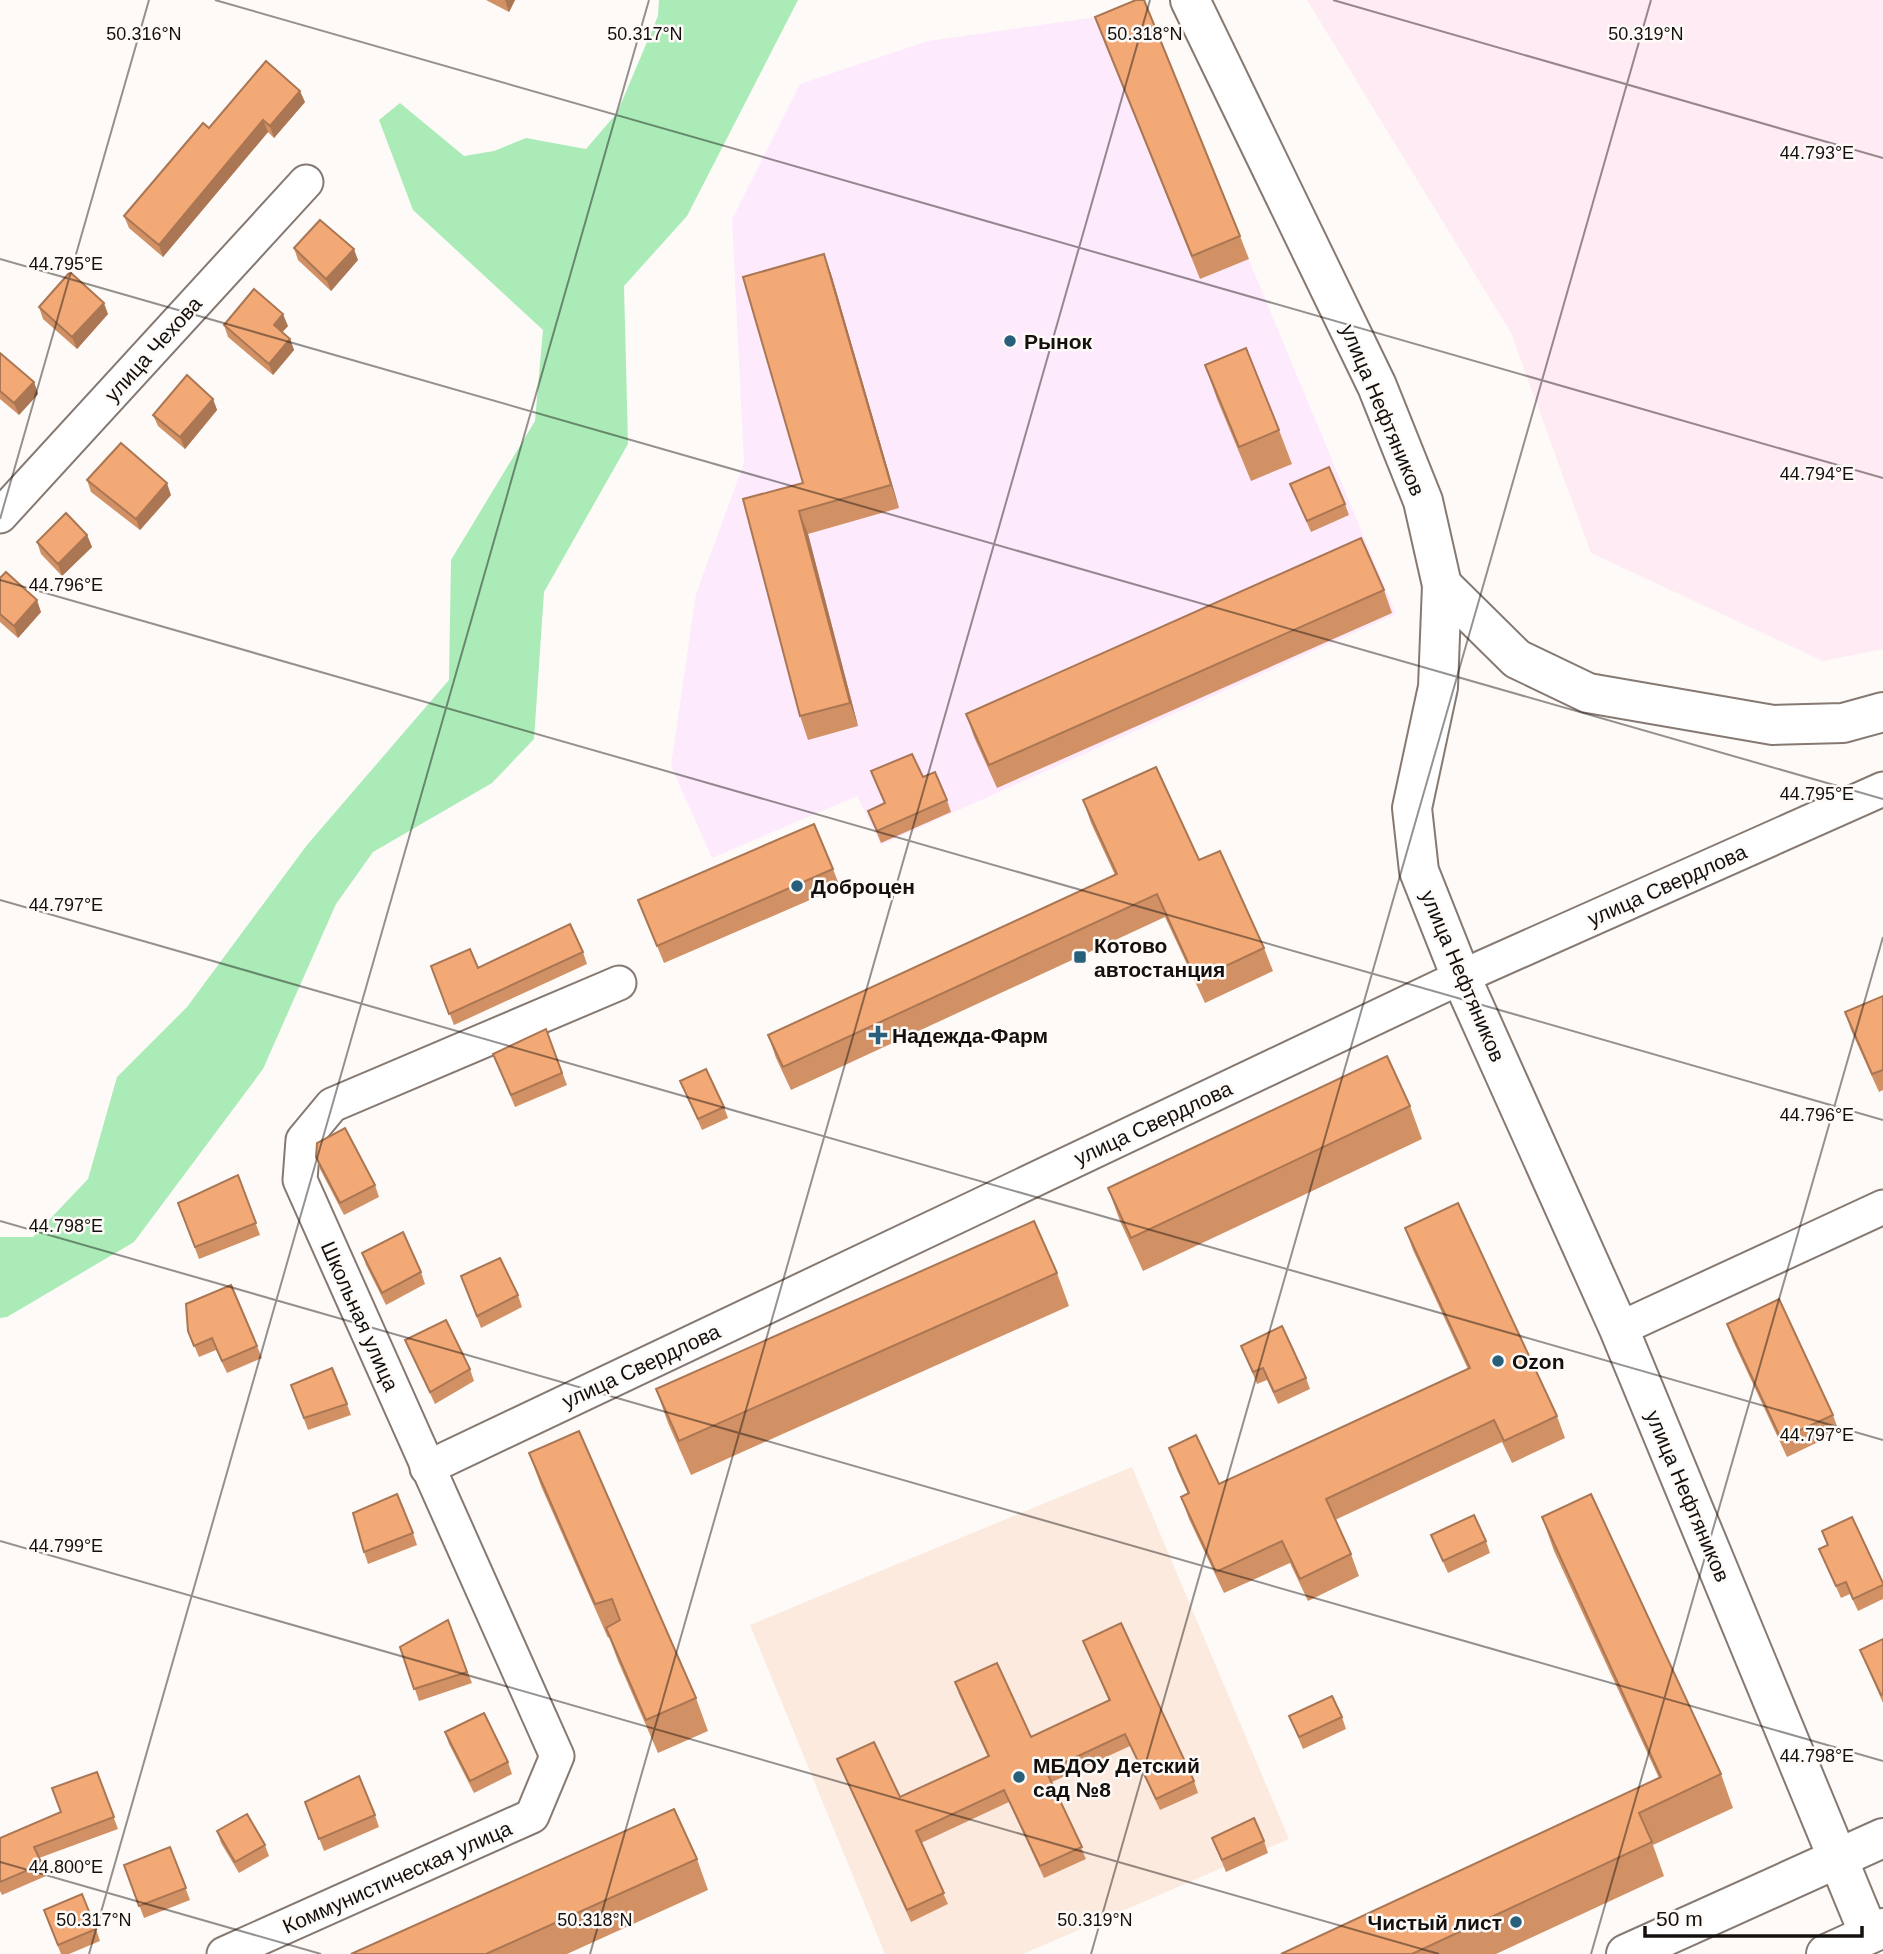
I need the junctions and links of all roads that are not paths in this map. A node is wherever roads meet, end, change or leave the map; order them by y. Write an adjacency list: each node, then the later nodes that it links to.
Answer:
1 (1190, 0): 4 (street, улица Нефтяников)
2 (306, 182): 3 (street, улица Чехова)
3 (0, 516)
4 (1442, 585): 5 (street); 7 (street, улица Нефтяников)
5 (1883, 712)
6 (1883, 789): 7 (street, улица Свердлова)
7 (1461, 976): 10 (street, улица Нефтяников); 11 (street, улица Свердлова)
8 (619, 983): 11 (street, Школьная улица)
9 (1883, 1207): 10 (street)
10 (1619, 1329): 14 (street, улица Нефтяников)
11 (427, 1468): 12 (street, Школьная улица)
12 (532, 1816): 16 (street, Коммунистическая улица)
13 (1883, 1838): 14 (street)
14 (1838, 1858): 15 (street, улица Нефтяников); 17 (street)
15 (1879, 1931): 18 (street)
16 (224, 1954)
17 (1626, 1954)
18 (1826, 1954)

